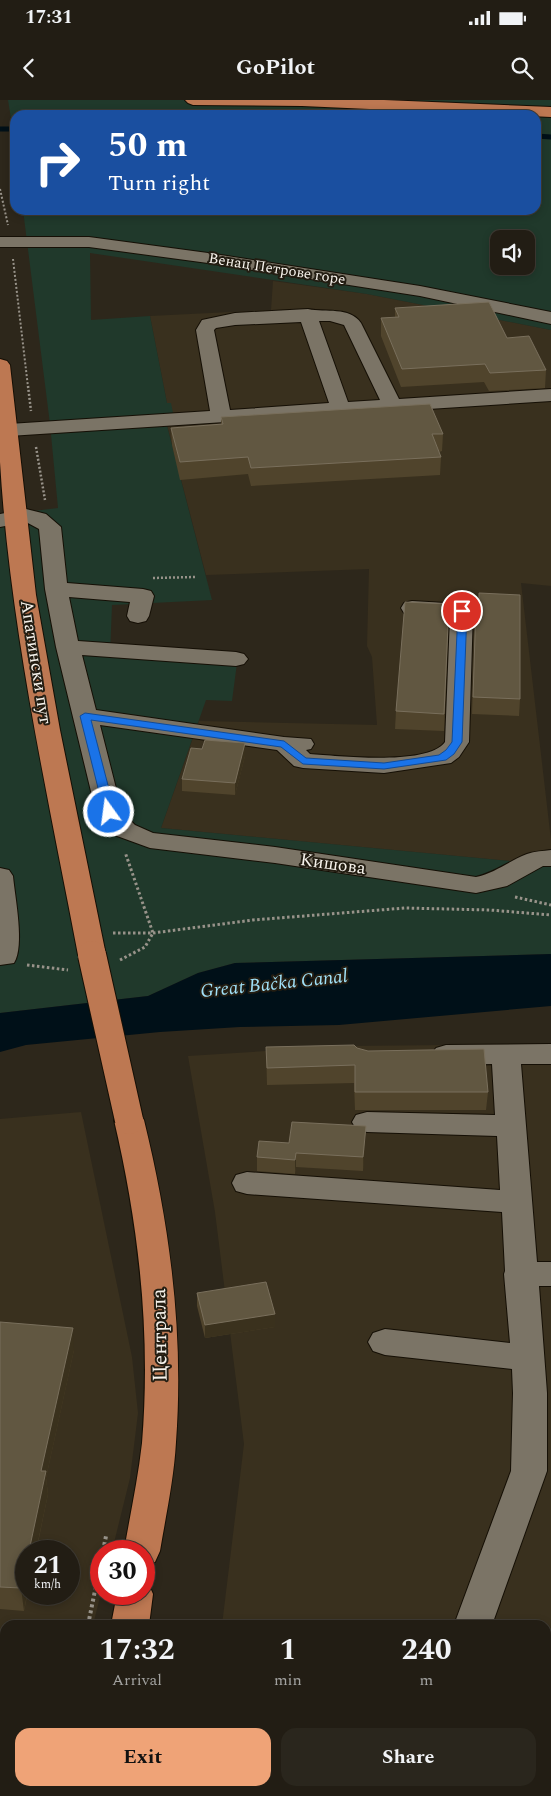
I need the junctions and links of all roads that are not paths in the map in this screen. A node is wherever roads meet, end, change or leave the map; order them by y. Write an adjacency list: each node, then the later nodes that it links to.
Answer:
1 (192, 100): 2 (main road)
2 (294, 101): 3 (main road)
3 (504, 110)
4 (6, 242): 6 (street, Венац Петрове горе)
5 (308, 315): 9 (street); 10 (street); 11 (street)
6 (551, 318)
7 (0, 365): 12 (main road, Апатински пут)
8 (551, 395): 9 (street)
9 (392, 404): 10 (street)
10 (340, 408): 11 (street)
11 (221, 415): 12 (street)
12 (8, 430): 13 (main road, Апатински пут)
13 (8, 514): 14 (street); 28 (main road, Апатински пут, bridge)
14 (56, 589): 16 (street); 17 (street)
15 (409, 608): 20 (street)
16 (138, 616)
17 (68, 646): 18 (street); 19 (street)
18 (236, 659)
19 (85, 716): 20 (street); 22 (street, Кишова)
20 (284, 744): 21 (street)
21 (332, 745)
22 (551, 858)
23 (0, 876): 24 (street)
24 (4, 957)
25 (506, 1054): 26 (street); 27 (street); 30 (street)
26 (551, 1054)
27 (417, 1056)
28 (129, 1120): 38 (main road, Централа)
29 (367, 1122): 30 (street)
30 (511, 1126): 32 (street)
31 (247, 1183): 32 (street)
32 (516, 1202): 33 (street)
33 (536, 1274): 35 (street)
34 (384, 1342): 35 (street)
35 (526, 1358): 36 (street)
36 (540, 1390): 37 (street)
37 (540, 1472): 41 (street)
38 (144, 1540)
39 (133, 1605): 40 (main road)
40 (131, 1620)
41 (475, 1620)

